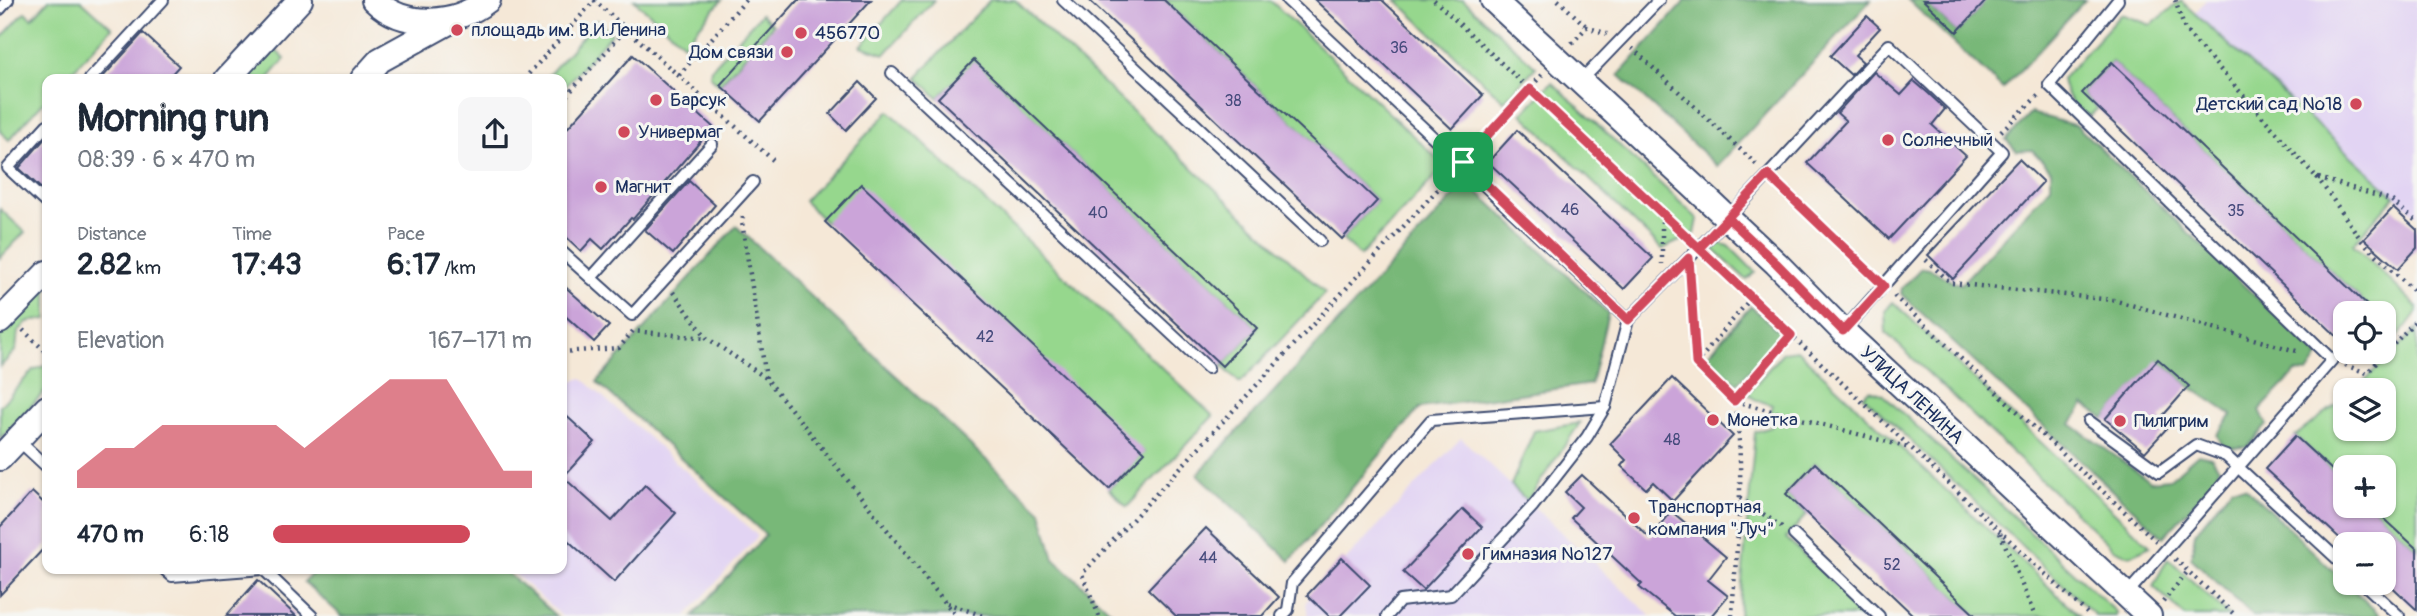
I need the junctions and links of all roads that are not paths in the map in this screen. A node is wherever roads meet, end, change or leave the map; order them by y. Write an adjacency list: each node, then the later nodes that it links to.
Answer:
1 (8, 0): 11 (lane)
2 (163, 0): 14 (lane)
3 (374, 0): 12 (street)
4 (1063, 0): 24 (lane)
5 (1287, 0): 28 (lane)
6 (1493, 0): 17 (street, УЛИЦА ЛЕНИНА)
7 (1659, 0): 17 (lane)
8 (2118, 0): 38 (lane)
9 (488, 1): 12 (street)
10 (294, 2): 15 (street)
11 (0, 9)
12 (455, 18): 16 (street)
13 (892, 73): 31 (lane)
14 (95, 74)
15 (231, 74)
16 (367, 74)
17 (1580, 82): 23 (street, УЛИЦА ЛЕНИНА)
18 (42, 130): 20 (lane)
19 (712, 144): 27 (lane)
20 (4, 164): 22 (lane)
21 (753, 182): 27 (lane)
22 (42, 199)
23 (1728, 218): 28 (lane); 30 (street, УЛИЦА ЛЕНИНА); 30 (lane)
24 (1320, 241)
25 (567, 256): 27 (lane)
26 (42, 278): 29 (street)
27 (591, 278)
28 (1628, 320): 32 (lane)
29 (0, 321)
30 (1843, 331): 45 (street, УЛИЦА ЛЕНИНА)
31 (1208, 369)
32 (1605, 407): 47 (lane); 48 (lane)
33 (42, 414): 35 (street)
34 (2089, 421): 38 (lane)
35 (18, 440): 36 (street); 37 (lane)
36 (0, 458)
37 (42, 462)
38 (2239, 468): 40 (lane); 45 (lane)
39 (1794, 535): 49 (lane)
40 (2333, 555)
41 (170, 574): 42 (lane)
42 (198, 574)
43 (268, 574): 46 (lane)
44 (2376, 595): 50 (lane)
45 (2141, 608)
46 (312, 616)
47 (1283, 616)
48 (1387, 616)
49 (1879, 616)
50 (2399, 616)

